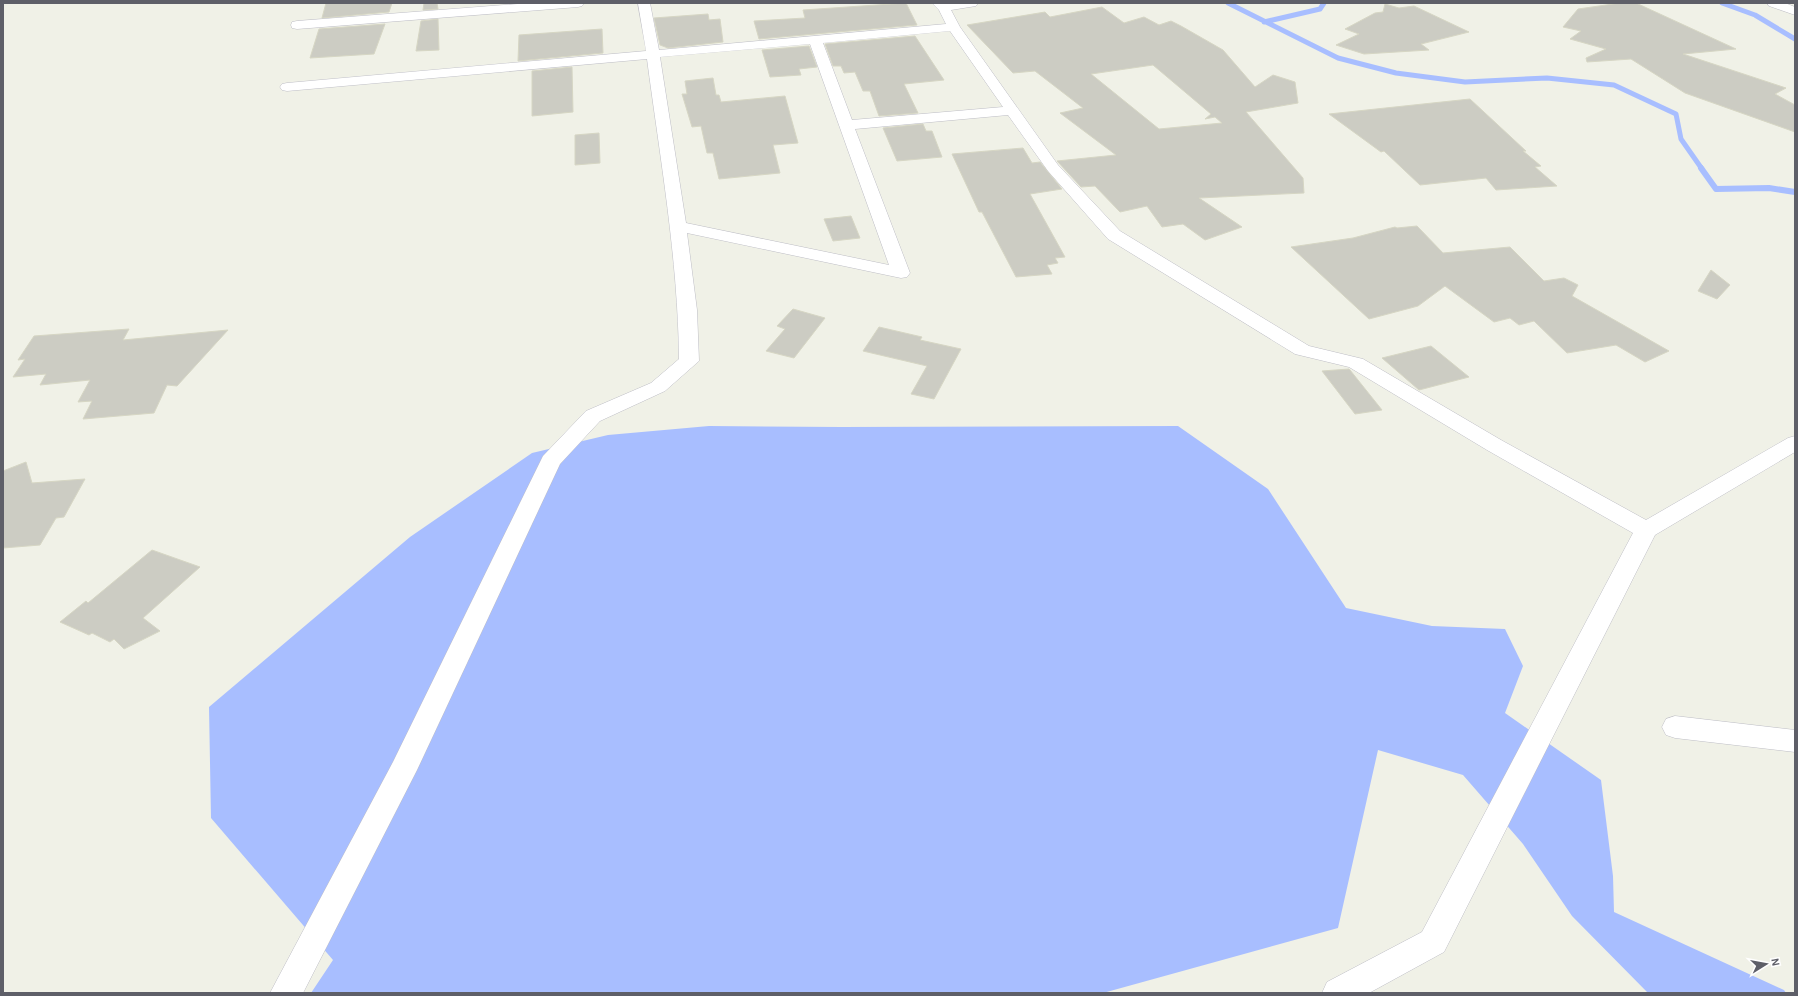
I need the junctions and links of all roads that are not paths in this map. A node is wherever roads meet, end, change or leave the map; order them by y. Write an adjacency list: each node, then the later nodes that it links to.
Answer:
1 (578, 3): 9 (street)
2 (644, 3): 12 (street)
3 (972, 3): 6 (street)
4 (1773, 3): 8 (street)
5 (1789, 3): 7 (street)
6 (941, 6): 10 (street)
7 (1795, 7)
8 (1795, 11)
9 (297, 25)
10 (954, 27): 11 (street); 14 (street)
11 (815, 40): 12 (street); 15 (street)
12 (653, 55): 13 (street); 16 (street)
13 (287, 87)
14 (1012, 110): 15 (street); 18 (street)
15 (846, 125): 16 (street)
16 (678, 226): 21 (street)
17 (1795, 443): 18 (street)
18 (1646, 530): 22 (street)
19 (1675, 727): 20 (street)
20 (1795, 741)
21 (286, 993)
22 (1338, 993)

